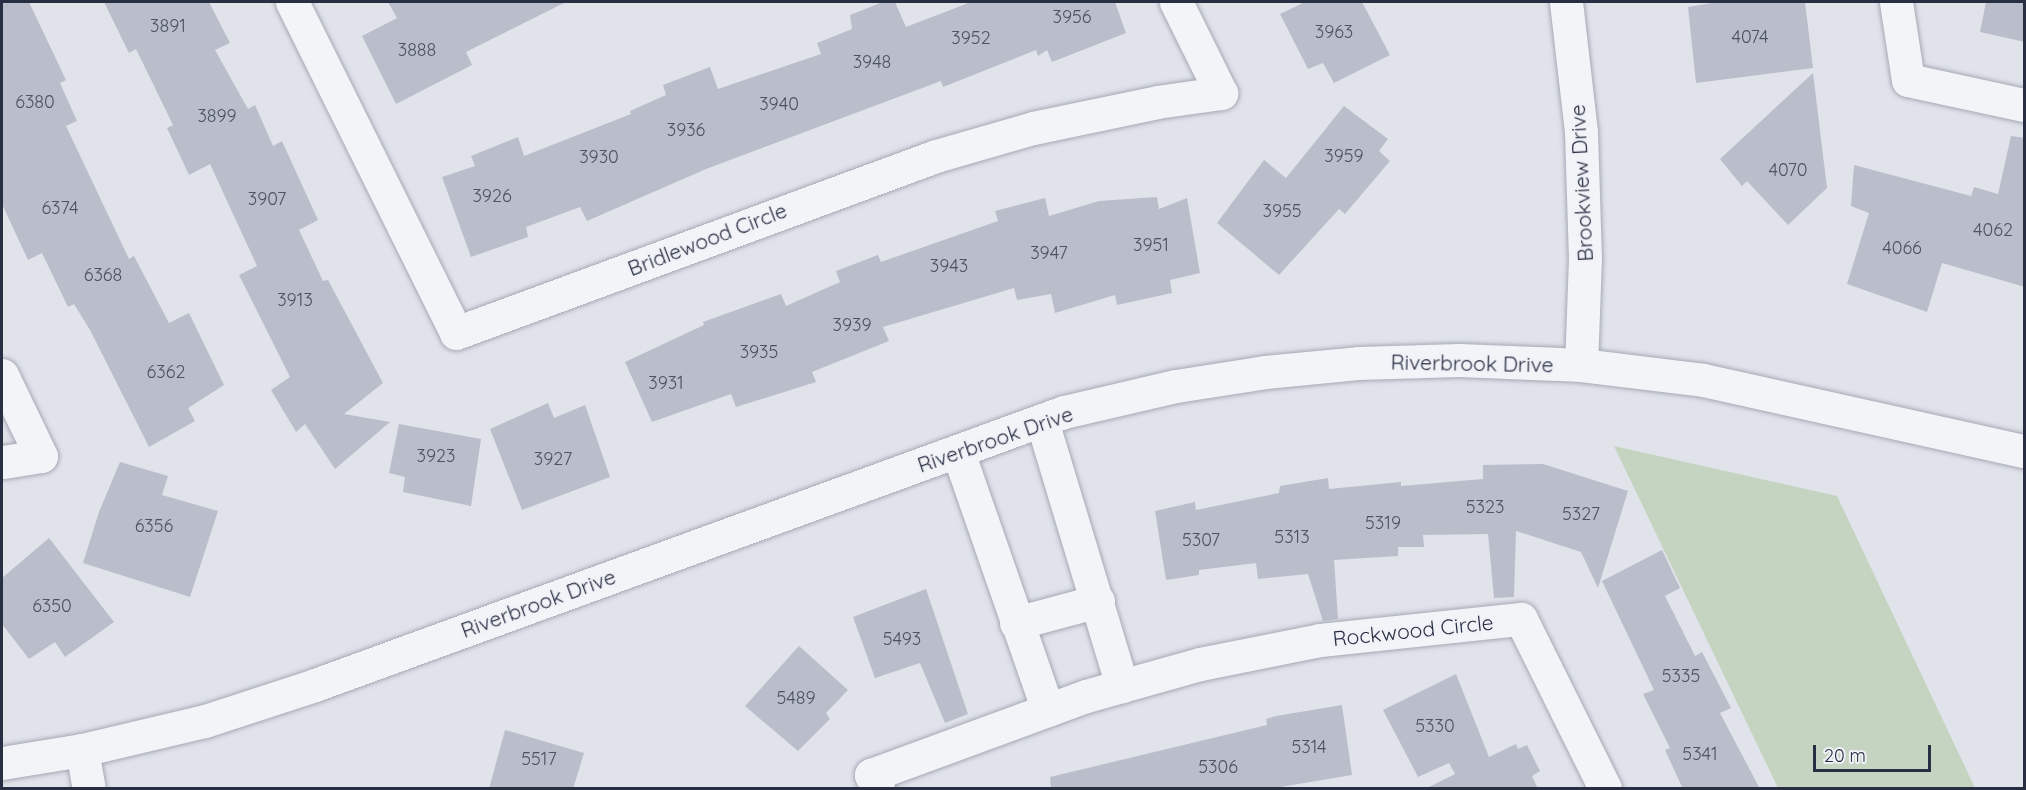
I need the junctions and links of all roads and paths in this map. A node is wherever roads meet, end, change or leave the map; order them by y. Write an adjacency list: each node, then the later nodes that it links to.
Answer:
1 (292, 2): 2 (street, Bridlewood Circle)
2 (1176, 2)
3 (1566, 2): 6 (street, Brookview Drive)
4 (1896, 2): 5 (street)
5 (2025, 105)
6 (1581, 365): 8 (street, Riverbrook Drive); 9 (street, Riverbrook Drive)
7 (2, 375): 11 (street)
8 (1042, 421): 10 (street, Riverbrook Drive); 12 (street)
9 (2025, 451)
10 (957, 452): 13 (street); 16 (street, Riverbrook Drive)
11 (2, 462)
12 (1098, 601): 13 (street); 14 (street)
13 (1016, 623): 15 (street)
14 (1122, 686): 15 (street, Rockwood Circle); 20 (street, Rockwood Circle)
15 (1048, 710): 19 (street, Rockwood Circle)
16 (82, 750): 17 (street, Riverbrook Drive); 18 (street)
17 (2, 763)
18 (89, 789)
19 (878, 789)
20 (1605, 789)

